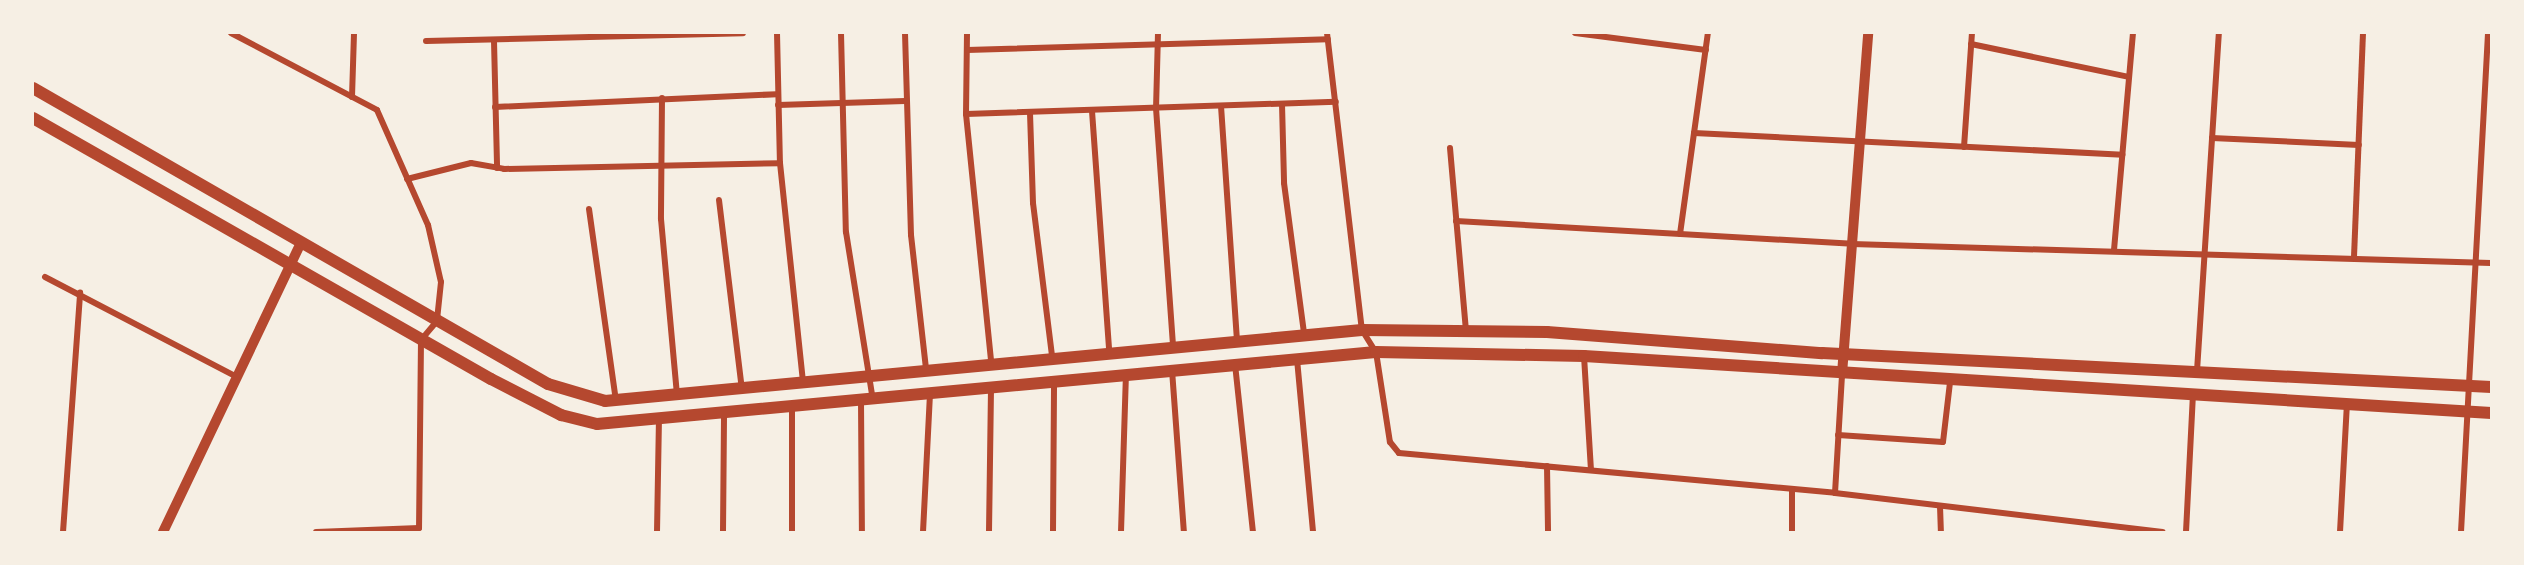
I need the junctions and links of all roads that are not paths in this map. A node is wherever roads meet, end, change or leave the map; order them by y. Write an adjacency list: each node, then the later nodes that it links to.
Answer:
1 (231, 33): 27 (street)
2 (354, 33): 27 (street)
3 (743, 33): 19 (street)
4 (777, 33): 26 (street)
5 (841, 33): 31 (street)
6 (905, 33): 29 (street)
7 (967, 33): 22 (street)
8 (1158, 33): 20 (street)
9 (1575, 33): 23 (street)
10 (1708, 33): 23 (street)
11 (1868, 33): 43 (street)
12 (1972, 33): 21 (street)
13 (2133, 33): 24 (street)
14 (2219, 33): 42 (street)
15 (2363, 33): 44 (street)
16 (2488, 33): 45 (street)
17 (1328, 36): 20 (street); 30 (street)
18 (426, 41): 19 (street)
19 (494, 41): 35 (street)
20 (1158, 44): 22 (street); 36 (street)
21 (1971, 44): 24 (street); 47 (street)
22 (967, 50): 39 (street)
23 (1706, 50): 41 (street)
24 (2129, 77): 49 (street)
25 (33, 88): 58 (main road)
26 (777, 93): 28 (street); 33 (street)
27 (352, 97): 53 (street)
28 (662, 98): 35 (street); 51 (street)
29 (905, 101): 31 (street); 83 (street)
30 (1336, 102): 32 (street); 69 (street)
31 (844, 104): 33 (street); 89 (street)
32 (1282, 104): 34 (street); 71 (street)
33 (778, 105): 50 (street)
34 (1221, 106): 36 (street); 72 (street)
35 (495, 107): 52 (street)
36 (1156, 108): 37 (street); 74 (street)
37 (1092, 111): 38 (street); 75 (street)
38 (1030, 113): 39 (street); 78 (street)
39 (966, 114): 81 (street)
40 (33, 118): 65 (main road)
41 (1694, 134): 43 (street); 57 (street)
42 (2212, 138): 44 (street); 61 (street)
43 (1860, 142): 47 (street); 59 (street)
44 (2359, 145): 62 (street)
45 (2483, 145): 46 (street); 63 (street)
46 (2491, 145)
47 (1964, 147): 49 (street)
48 (1450, 148): 56 (street)
49 (2122, 155): 60 (street)
50 (780, 163): 51 (street); 90 (street)
51 (662, 166): 52 (street); 99 (street)
52 (496, 168): 53 (street)
53 (407, 179): 68 (street)
54 (719, 200): 96 (street)
55 (589, 209): 100 (street)
56 (1456, 221): 57 (street); 70 (street)
57 (1680, 234): 59 (street)
58 (301, 243): 65 (street); 68 (main road)
59 (1852, 244): 60 (street); 77 (street)
60 (2114, 250): 61 (street)
61 (2205, 252): 62 (street); 85 (street)
62 (2354, 257): 63 (street)
63 (2478, 262): 64 (street); 93 (street)
64 (2491, 262)
65 (286, 266): 73 (main road); 88 (street)
66 (45, 277): 67 (street)
67 (80, 293): 88 (street); 115 (street)
68 (437, 321): 73 (street); 100 (main road)
69 (1362, 330): 70 (main road); 71 (main road); 76 (street)
70 (1466, 330): 77 (main road)
71 (1304, 332): 72 (main road)
72 (1237, 339): 74 (main road)
73 (421, 340): 107 (main road); 117 (street)
74 (1173, 344): 75 (main road)
75 (1109, 350): 78 (main road)
76 (1376, 352): 79 (main road); 80 (main road); 109 (street)
77 (1843, 354): 85 (main road); 87 (street)
78 (1052, 356): 81 (main road)
79 (1584, 356): 87 (main road); 110 (street)
80 (1298, 358): 82 (main road); 128 (street)
81 (991, 362): 83 (main road)
82 (1235, 363): 84 (main road); 127 (street)
83 (926, 369): 89 (main road)
84 (1172, 370): 86 (main road); 126 (street)
85 (2197, 371): 93 (main road)
86 (1126, 374): 91 (main road); 125 (street)
87 (1842, 374): 92 (main road); 108 (street)
88 (235, 376): 116 (street)
89 (870, 376): 90 (main road); 101 (street)
90 (803, 382): 96 (main road)
91 (1053, 382): 95 (main road); 124 (street)
92 (1950, 382): 98 (main road); 108 (street)
93 (2473, 386): 94 (main road); 104 (street)
94 (2491, 387)
95 (992, 388): 97 (main road); 123 (street)
96 (742, 391): 99 (main road)
97 (930, 394): 101 (main road); 122 (street)
98 (2193, 396): 102 (main road); 133 (street)
99 (678, 398): 100 (main road)
100 (616, 400)
101 (867, 401): 103 (main road); 121 (street)
102 (2347, 404): 104 (main road); 134 (street)
103 (792, 409): 106 (main road); 120 (street)
104 (2471, 411): 105 (main road); 135 (street)
105 (2491, 412)
106 (724, 416): 107 (main road); 119 (street)
107 (659, 422): 118 (street)
108 (1838, 435): 112 (street)
109 (1546, 466): 110 (street); 129 (street)
110 (1591, 470): 111 (street)
111 (1792, 489): 112 (street); 130 (street)
112 (1835, 493): 113 (street)
113 (1940, 506): 114 (street); 131 (street)
114 (2128, 530): 132 (street)
115 (63, 532)
116 (163, 532)
117 (316, 532)
118 (657, 532)
119 (723, 532)
120 (792, 532)
121 (862, 532)
122 (923, 532)
123 (990, 532)
124 (1053, 532)
125 (1121, 532)
126 (1184, 532)
127 (1253, 532)
128 (1313, 532)
129 (1548, 532)
130 (1792, 532)
131 (1941, 532)
132 (2163, 532)
133 (2186, 532)
134 (2340, 532)
135 (2461, 532)

